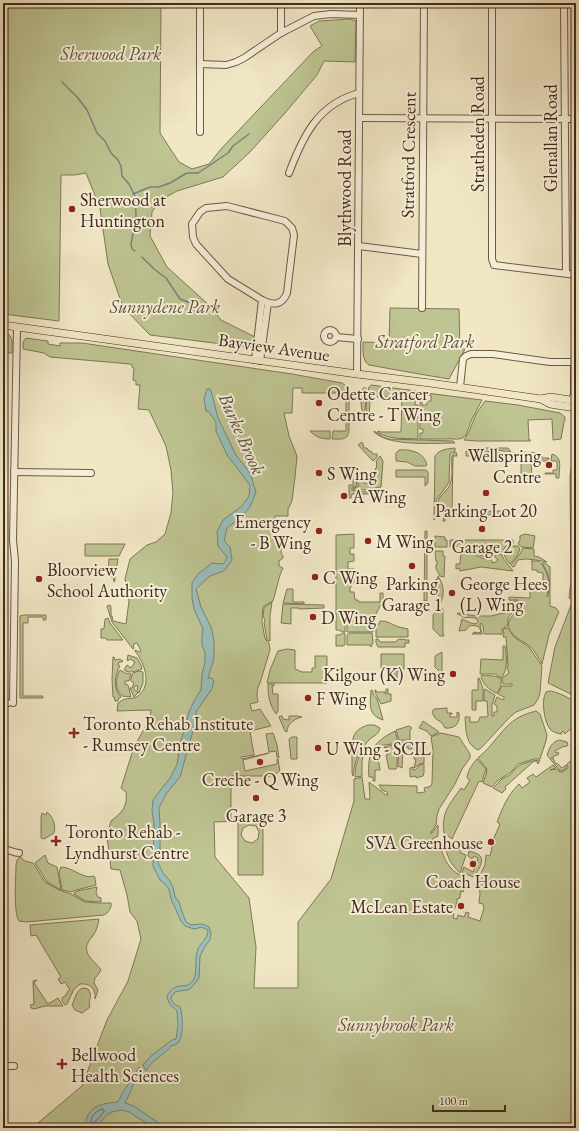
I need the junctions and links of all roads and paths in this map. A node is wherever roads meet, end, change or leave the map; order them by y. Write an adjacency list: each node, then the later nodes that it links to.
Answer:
1 (200, 3): 9 (street)
2 (281, 3): 8 (street)
3 (360, 3): 7 (street, Blythwood Road)
4 (424, 3): 12 (street, Stratford Crescent)
5 (492, 3): 13 (street, Stratheden Road)
6 (564, 3): 14 (street, Glenallan Road)
7 (360, 15): 8 (street); 10 (street, Blythwood Road)
8 (281, 32): 9 (street)
9 (200, 64): 16 (street)
10 (359, 93): 11 (street, Blythwood Road); 17 (street)
11 (359, 118): 12 (street); 18 (street, Blythwood Road)
12 (424, 118): 13 (street); 19 (street, Stratford Crescent)
13 (492, 118): 14 (street); 20 (street, Stratheden Road)
14 (565, 119): 15 (street); 20 (street, Glenallan Road)
15 (576, 119)
16 (200, 132)
17 (289, 173)
18 (359, 246): 19 (street); 27 (street, Blythwood Road)
19 (422, 254): 23 (street, Stratford Crescent)
20 (566, 273): 21 (street)
21 (576, 274)
22 (265, 302): 22 (street); 28 (street)
23 (422, 308)
24 (3, 325): 25 (main road, Bayview Avenue)
25 (17, 327): 28 (main road, Bayview Avenue); 34 (street)
26 (336, 337): 27 (street)
27 (358, 338): 29 (street, Blythwood Road)
28 (257, 360): 29 (main road, Bayview Avenue)
29 (357, 374): 30 (main road, Bayview Avenue)
30 (460, 387): 31 (main road, Bayview Avenue); 32 (street)
31 (541, 399): 32 (main road, Bayview Avenue); 33 (main road, Bayview Avenue)
32 (574, 401)
33 (576, 408)
34 (14, 472): 35 (street); 36 (street)
35 (91, 473)
36 (8, 703)
37 (3, 850): 38 (street)
38 (19, 853)
39 (3, 1066): 40 (street)
40 (14, 1066)

